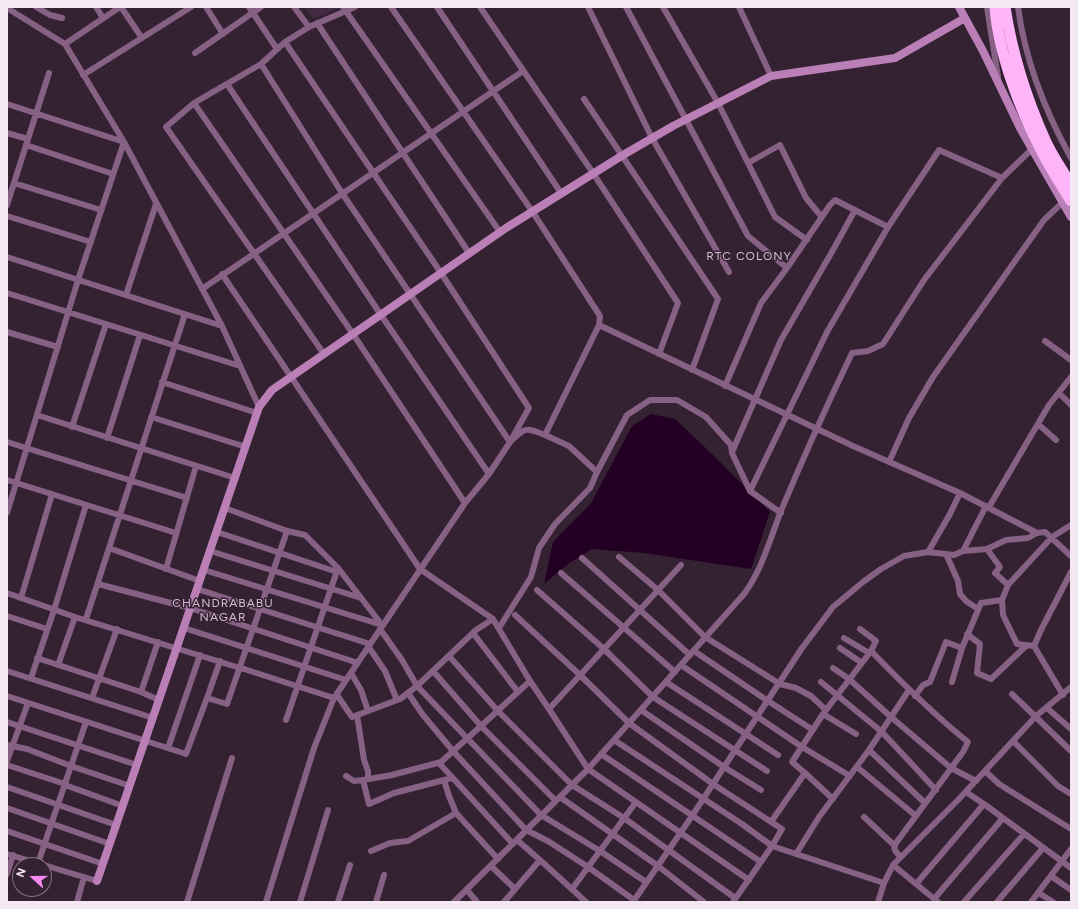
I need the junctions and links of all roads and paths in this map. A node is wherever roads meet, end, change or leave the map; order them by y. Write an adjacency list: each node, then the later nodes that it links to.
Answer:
1 (36, 7): 24 (street)
2 (96, 7): 25 (street)
3 (120, 7): 25 (street); 30 (street)
4 (191, 7): 30 (street)
5 (206, 7): 29 (street)
6 (261, 7): 23 (street)
7 (294, 7): 28 (street)
8 (355, 7): 22 (street)
9 (391, 7): 47 (street)
10 (437, 7): 42 (street)
11 (480, 7): 36 (street)
12 (588, 7): 52 (street)
13 (626, 7): 49 (street)
14 (663, 7): 45 (street)
15 (739, 7): 39 (street)
16 (959, 7): 26 (street)
17 (987, 7): 41 (street)
18 (995, 7): 68 (highway)
19 (1005, 7): 65 (highway)
20 (1018, 7): 58 (street)
21 (7, 8): 32 (street)
22 (344, 9): 27 (street); 51 (street)
23 (251, 10): 29 (street); 33 (street)
24 (62, 18)
25 (103, 18): 32 (street)
26 (965, 18): 39 (street); 41 (street)
27 (317, 23): 28 (street); 56 (street)
28 (308, 27): 31 (street)
29 (222, 34): 34 (street)
30 (142, 38): 38 (street)
31 (285, 42): 33 (street); 60 (street)
32 (65, 44): 38 (street)
33 (277, 50): 35 (street)
34 (195, 54)
35 (261, 64): 40 (street); 66 (street)
36 (524, 71): 42 (street); 61 (street)
37 (49, 73): 48 (street)
38 (83, 75): 54 (street)
39 (771, 76): 45 (street)
40 (227, 84): 44 (street); 74 (street)
41 (999, 85): 55 (street)
42 (493, 91): 47 (street); 67 (street)
43 (584, 99): 57 (street)
44 (194, 103): 80 (street); 83 (street)
45 (718, 103): 49 (street); 59 (street)
46 (7, 104): 48 (street)
47 (463, 112): 51 (street); 73 (street)
48 (36, 113): 53 (street); 54 (street)
49 (685, 120): 52 (street); 86 (street)
50 (7, 133): 53 (street)
51 (431, 133): 56 (street); 79 (street)
52 (652, 138): 57 (street); 87 (street)
53 (27, 142): 62 (street); 64 (street)
54 (124, 142): 62 (street); 69 (street)
55 (1032, 149): 63 (street); 68 (street)
56 (403, 152): 60 (street); 84 (street)
57 (623, 155): 61 (street); 111 (street)
58 (1071, 158)
59 (748, 163): 76 (street); 81 (street)
60 (373, 172): 66 (street); 88 (street)
61 (593, 173): 67 (street); 108 (street)
62 (113, 174): 71 (street)
63 (1002, 178): 78 (street); 125 (street)
64 (14, 183): 70 (street); 71 (street)
65 (1071, 185)
66 (342, 193): 74 (street); 94 (street)
67 (561, 193): 73 (street)
68 (1066, 202): 77 (street); 135 (street)
69 (156, 204): 91 (street); 93 (street)
70 (7, 205)
71 (101, 210): 82 (street)
72 (855, 210): 76 (street); 78 (street); 117 (street)
73 (532, 211): 79 (street); 99 (street)
74 (313, 213): 80 (street); 97 (street)
75 (7, 216): 82 (street)
76 (821, 216): 81 (street)
77 (1071, 217)
78 (888, 227): 121 (street)
79 (500, 232): 84 (street)
80 (283, 233): 83 (street); 102 (street)
81 (806, 240): 86 (street)
82 (91, 242): 90 (street)
83 (254, 253): 89 (street); 107 (street)
84 (469, 254): 88 (street)
85 (7, 257): 90 (street)
86 (787, 268): 115 (street)
87 (729, 272)
88 (441, 273): 94 (street); 130 (street)
89 (222, 274): 91 (street); 113 (street)
90 (78, 280): 93 (street); 95 (street)
91 (202, 288): 100 (street)
92 (7, 293): 95 (street)
93 (126, 295): 96 (street)
94 (410, 295): 97 (street); 130 (street)
95 (68, 313): 98 (street); 106 (street)
96 (184, 314): 100 (street); 105 (street)
97 (381, 315): 102 (street); 138 (street)
98 (106, 324): 103 (street); 124 (street)
99 (598, 325): 108 (street); 126 (street)
100 (222, 326): 110 (street)
101 (7, 332): 106 (street)
102 (353, 334): 107 (street); 147 (street)
103 (140, 335): 105 (street); 127 (street)
104 (1045, 341): 109 (street)
105 (174, 346): 110 (street); 114 (street)
106 (58, 347): 120 (street)
107 (324, 354): 113 (street)
108 (659, 354): 111 (street)
109 (1071, 360)
110 (240, 366): 119 (street)
111 (692, 370): 115 (street)
112 (1071, 376): 116 (street)
113 (291, 377): 119 (street); 172 (street)
114 (162, 382): 119 (street); 122 (street)
115 (725, 386): 117 (street)
116 (1059, 393): 118 (street); 123 (street)
117 (754, 399): 121 (street); 134 (street)
118 (1071, 404)
119 (258, 410): 131 (street)
120 (37, 415): 124 (street); 132 (street)
121 (786, 415): 125 (street); 143 (street)
122 (151, 417): 131 (street); 133 (street)
123 (1038, 424): 128 (street); 149 (street)
124 (72, 427): 127 (street)
125 (816, 429): 135 (street); 152 (street)
126 (545, 435): 130 (street); 137 (street)
127 (107, 438): 133 (street)
128 (1056, 440)
129 (7, 442): 132 (street)
130 (510, 442): 138 (street)
131 (246, 447): 139 (street)
132 (27, 448): 141 (street); 142 (street)
133 (141, 448): 136 (street); 141 (street)
134 (732, 453): 137 (street); 143 (street)
135 (889, 462): 144 (street)
136 (196, 466): 139 (street); 146 (street)
137 (597, 472): 203 (street)
138 (489, 474): 147 (street)
139 (235, 478): 150 (street)
140 (7, 480): 142 (street)
141 (131, 480): 146 (street); 153 (street)
142 (16, 483): 145 (street); 151 (street)
143 (750, 491): 152 (street)
144 (960, 493): 149 (street); 164 (street)
145 (52, 494): 148 (street); 186 (street)
146 (187, 498): 157 (street)
147 (465, 503): 172 (street)
148 (86, 505): 153 (street); 194 (street)
149 (987, 507): 158 (street); 163 (street)
150 (224, 508): 155 (street); 156 (street)
151 (7, 513)
152 (781, 513): 211 (street)
153 (120, 515): 157 (street); 160 (street)
154 (1071, 525): 159 (street)
155 (287, 531): 165 (street); 175 (street)
156 (217, 532): 162 (street); 165 (street)
157 (176, 533): 171 (street)
158 (1037, 533): 159 (street); 161 (street)
159 (1052, 538): 167 (street); 180 (street)
160 (109, 548): 171 (street); 178 (street)
161 (987, 549): 163 (street); 180 (street)
162 (210, 551): 173 (street); 174 (street)
163 (963, 551): 166 (street)
164 (928, 552): 166 (street); 248 (street)
165 (280, 553): 174 (street); 175 (street)
166 (946, 554): 193 (street)
167 (1071, 556)
168 (619, 557): 184 (street)
169 (582, 558): 192 (street)
170 (681, 565): 184 (street)
171 (166, 569): 179 (street)
172 (420, 569): 199 (street); 200 (street)
173 (204, 570): 179 (street); 182 (street)
174 (274, 570): 181 (street); 182 (street)
175 (338, 570): 181 (street); 187 (street)
176 (1071, 572): 216 (street)
177 (561, 573): 204 (street)
178 (98, 584): 189 (street); 198 (street)
179 (198, 585): 189 (street); 191 (street)
180 (1008, 585): 188 (street)
181 (332, 588): 187 (street); 190 (street)
182 (267, 590): 190 (street); 191 (street)
183 (537, 590): 222 (street)
184 (658, 590): 192 (street); 211 (street)
185 (7, 593): 186 (street)
186 (21, 598): 194 (street)
187 (361, 598): 200 (street)
188 (1002, 600): 193 (street); 215 (street)
189 (190, 608): 201 (street); 207 (street)
190 (325, 608): 200 (street); 202 (street)
191 (260, 609): 202 (street); 207 (street)
192 (641, 609): 204 (street); 224 (street)
193 (978, 609): 210 (street)
194 (54, 610): 196 (street); 205 (street)
195 (515, 615): 239 (street)
196 (75, 616): 198 (street); 231 (street)
197 (7, 617): 205 (street)
198 (86, 619): 206 (street)
199 (493, 619): 203 (street); 209 (street)
200 (381, 627): 214 (street); 250 (street)
201 (184, 628): 217 (street); 218 (street)
202 (318, 628): 214 (street); 219 (street)
203 (499, 628): 244 (street)
204 (624, 628): 222 (street); 237 (street)
205 (47, 629): 227 (street)
206 (117, 629): 213 (street); 241 (street)
207 (254, 629): 218 (street); 219 (street)
208 (860, 629): 223 (street)
209 (473, 633): 226 (street); 254 (street)
210 (967, 634): 215 (street); 221 (street)
211 (705, 637): 224 (street); 248 (street)
212 (844, 638): 223 (street)
213 (158, 642): 217 (street); 253 (street)
214 (369, 645): 229 (street); 266 (street)
215 (1026, 646): 216 (street)
216 (1034, 646): 258 (street)
217 (177, 648): 225 (street); 265 (street)
218 (247, 648): 233 (street); 264 (street)
219 (312, 648): 229 (street); 233 (street)
220 (840, 648): 230 (street)
221 (962, 648): 247 (street); 261 (street)
222 (604, 649): 239 (street); 262 (street)
223 (870, 652): 230 (street); 252 (street)
224 (692, 653): 232 (street); 267 (street)
225 (200, 655): 228 (street); 298 (street)
226 (449, 656): 236 (street); 273 (street)
227 (37, 658): 231 (street); 240 (street)
228 (220, 661): 249 (street); 264 (street)
229 (358, 662): 238 (street)
230 (862, 663): 242 (street)
231 (58, 665): 241 (street)
232 (681, 665): 237 (street); 279 (street)
233 (305, 667): 243 (street); 249 (street)
234 (833, 668): 242 (street)
235 (7, 671): 240 (street)
236 (433, 671): 250 (street); 285 (street)
237 (675, 672): 245 (street)
238 (351, 673): 243 (street); 272 (street)
239 (580, 675): 269 (street); 283 (street)
240 (31, 678): 263 (street)
241 (99, 679): 253 (street); 263 (street)
242 (849, 679): 256 (street); 277 (street)
243 (346, 680): 260 (street)
244 (530, 681): 254 (street); 269 (street)
245 (666, 682): 262 (street); 289 (street)
246 (821, 682): 256 (street)
247 (952, 682)
248 (780, 684): 267 (street); 274 (street)
249 (299, 686): 260 (street); 280 (street)
250 (417, 686): 255 (street); 291 (street)
251 (1071, 687): 258 (street)
252 (909, 690): 261 (street); 277 (street)
253 (141, 692): 265 (street)
254 (518, 692): 273 (street)
255 (408, 693): 266 (street); 301 (street)
256 (837, 694): 274 (street); 288 (street)
257 (1012, 694): 276 (street)
258 (1063, 695): 270 (street)
259 (7, 696): 268 (street)
260 (336, 696): 275 (street); 404 (street)
261 (915, 696): 313 (street)
262 (653, 697): 271 (street); 299 (street)
263 (92, 698): 278 (street)
264 (207, 698): 298 (street)
265 (159, 700): 278 (street)
266 (397, 700): 272 (street)
267 (768, 701): 279 (street); 287 (street)
268 (28, 703): 282 (street); 284 (street)
269 (550, 708): 314 (street)
270 (1047, 708): 276 (street); 286 (street)
271 (641, 710): 283 (street); 311 (street)
272 (368, 711): 275 (street)
273 (498, 711): 285 (street); 326 (street)
274 (824, 712): 287 (street); 290 (street)
275 (357, 715): 321 (street)
276 (1036, 716): 294 (street); 302 (street)
277 (891, 717): 288 (street); 313 (street)
278 (153, 718): 293 (street)
279 (757, 718): 289 (street); 297 (street)
280 (286, 720)
281 (7, 722): 284 (street)
282 (86, 722): 293 (street); 296 (street)
283 (629, 723): 292 (street); 325 (street)
284 (20, 726): 295 (street); 296 (street)
285 (481, 726): 291 (street); 333 (street)
286 (1071, 729)
287 (813, 730): 297 (street)
288 (882, 732): 300 (street); 330 (street)
289 (746, 734): 299 (street); 304 (street)
290 (856, 734)
291 (468, 738): 301 (street); 344 (street)
292 (614, 740): 303 (street); 334 (street)
293 (145, 741): 298 (street); 309 (street)
294 (1013, 741): 316 (street); 332 (street)
295 (10, 746): 306 (street); 310 (street)
296 (78, 746): 309 (street); 310 (street)
297 (802, 747): 317 (street); 319 (street)
298 (168, 748)
299 (736, 750): 311 (street); 315 (street)
300 (869, 750): 312 (street); 337 (street)
301 (453, 751): 307 (street); 354 (street)
302 (1071, 751)
303 (601, 754): 314 (street); 345 (street)
304 (778, 755)
305 (232, 758): 403 (street)
306 (7, 761)
307 (439, 763): 320 (street); 321 (street)
308 (7, 765): 324 (street)
309 (137, 765): 327 (street)
310 (71, 766): 324 (street); 327 (street)
311 (724, 767): 325 (street); 329 (street)
312 (856, 767): 319 (street); 346 (street)
313 (951, 768): 323 (street); 330 (street)
314 (588, 769): 326 (street); 336 (street)
315 (767, 771)
316 (985, 771): 323 (street); 353 (street)
317 (804, 772): 335 (street); 350 (street)
318 (346, 776): 321 (street)
319 (850, 776): 335 (street)
320 (452, 778): 322 (street); 359 (street)
321 (365, 780): 322 (street)
322 (444, 780): 343 (street)
323 (976, 781): 331 (street)
324 (65, 784): 339 (street); 340 (street)
325 (713, 784): 334 (street); 350 (street)
326 (572, 785): 333 (street); 348 (street)
327 (130, 786): 340 (street)
328 (7, 787): 339 (street)
329 (761, 790)
330 (936, 790): 337 (street)
331 (966, 792): 338 (street); 372 (street)
332 (1071, 794)
333 (558, 799): 344 (street); 357 (street)
334 (703, 799): 345 (street); 362 (street)
335 (833, 799): 370 (street)
336 (636, 802): 348 (street); 356 (street)
337 (925, 803): 346 (street)
338 (984, 804): 349 (street); 393 (street)
339 (58, 805): 351 (street); 352 (street)
340 (123, 806): 352 (street)
341 (7, 808): 351 (street)
342 (328, 810): 405 (street)
343 (456, 814): 368 (street); 373 (street)
344 (541, 814): 354 (street); 366 (street)
345 (692, 816): 356 (street); 375 (street)
346 (916, 816): 363 (street)
347 (864, 817): 363 (street)
348 (624, 818): 357 (street); 367 (street)
349 (1003, 818): 358 (street); 401 (street)
350 (771, 822): 362 (street)
351 (52, 823): 360 (street); 361 (street)
352 (116, 825): 361 (street)
353 (1071, 829)
354 (526, 830): 359 (street); 383 (street)
355 (7, 831): 360 (street)
356 (681, 832): 367 (street); 389 (street)
357 (612, 834): 366 (street); 381 (street)
358 (1024, 834): 364 (street); 414 (street)
359 (515, 842): 373 (street); 374 (street)
360 (45, 843): 371 (street); 377 (street)
361 (110, 844): 377 (street)
362 (772, 846): 370 (street); 375 (street)
363 (895, 846): 372 (street)
364 (1043, 848): 376 (street); 415 (street)
365 (1071, 849): 376 (street)
366 (600, 850): 383 (street); 391 (street)
367 (669, 850): 381 (street); 399 (street)
368 (371, 851)
369 (10, 854): 385 (street)
370 (796, 854): 392 (street)
371 (40, 857)
372 (901, 857): 379 (street)
373 (498, 859): 380 (street)
374 (540, 860): 394 (street); 395 (street)
375 (761, 862): 389 (street)
376 (1062, 862): 384 (street); 387 (street)
377 (103, 864): 390 (street)
378 (350, 865): 406 (street)
379 (893, 865): 392 (street); 393 (street)
380 (490, 866): 394 (street); 396 (street)
381 (658, 866): 391 (street); 412 (street)
382 (52, 867): 388 (street)
383 (588, 867): 395 (street); 400 (street)
384 (1071, 868)
385 (7, 874)
386 (384, 875): 407 (street)
387 (1051, 876): 397 (street); 398 (street)
388 (84, 877): 390 (street); 402 (street)
389 (749, 880): 399 (street)
390 (97, 881)
391 (646, 882): 400 (street)
392 (884, 883): 413 (street)
393 (916, 884): 401 (street)
394 (515, 889): 410 (street)
395 (572, 889): 411 (street)
396 (466, 890): 408 (street); 409 (street)
397 (1071, 890)
398 (1039, 893): 416 (street); 417 (street)
399 (734, 900)
400 (634, 901)
401 (936, 901)
402 (77, 902)
403 (187, 902)
404 (266, 902)
405 (300, 902)
406 (338, 902)
407 (376, 902)
408 (454, 902)
409 (477, 902)
410 (504, 902)
411 (586, 902)
412 (704, 902)
413 (878, 902)
414 (964, 902)
415 (997, 902)
416 (1031, 902)
417 (1053, 902)

